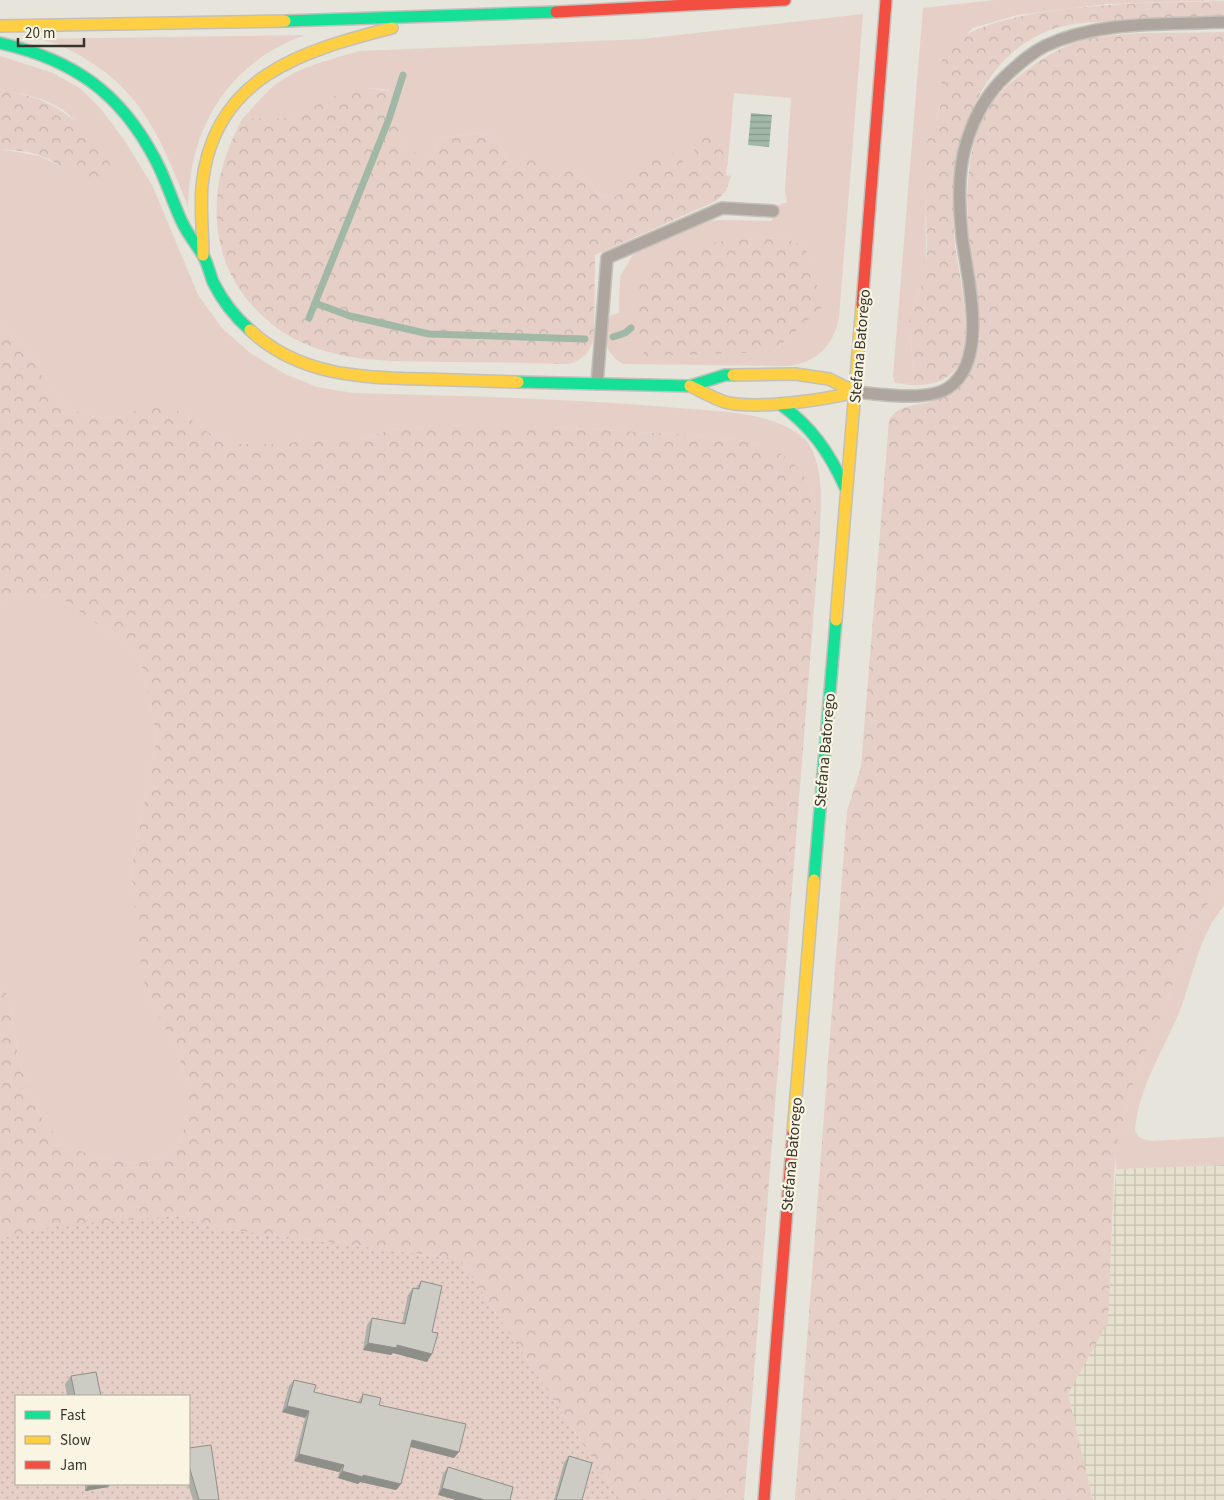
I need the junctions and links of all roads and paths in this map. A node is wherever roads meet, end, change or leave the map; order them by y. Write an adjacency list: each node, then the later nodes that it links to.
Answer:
1 (785, 0): 3 (main road)
2 (886, 0): 11 (main road, Stefana Batorego)
3 (441, 16): 5 (main road); 8 (main road)
4 (1224, 22): 11 (lane)
5 (0, 26)
6 (0, 43): 8 (main road)
7 (773, 211): 9 (lane)
8 (203, 255): 9 (main road)
9 (596, 384): 10 (main road)
10 (690, 386): 11 (main road); 12 (main road)
11 (855, 392): 12 (main road); 13 (main road, Stefana Batorego)
12 (780, 404): 13 (main road)
13 (846, 492): 14 (main road, Stefana Batorego)
14 (764, 1500)

